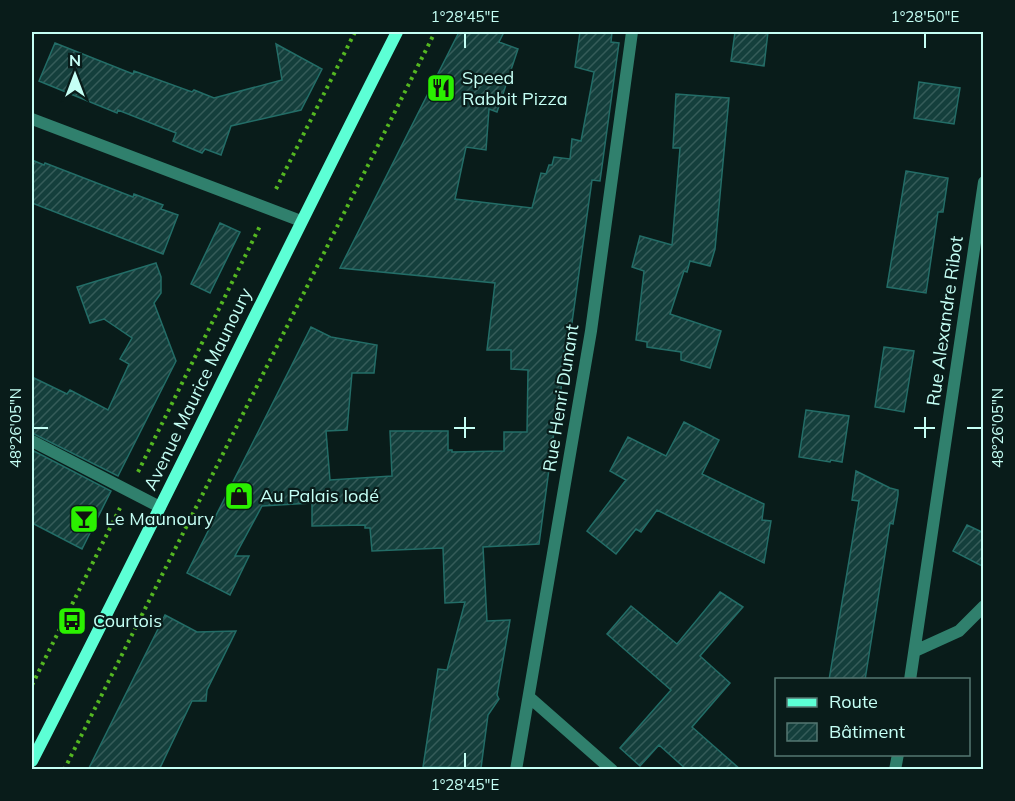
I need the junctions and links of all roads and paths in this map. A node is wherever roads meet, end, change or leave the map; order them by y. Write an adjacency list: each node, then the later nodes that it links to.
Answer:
1 (356, 32): 7 (path)
2 (397, 32): 8 (main road, Avenue Maurice Maunoury)
3 (435, 32): 18 (path)
4 (632, 32): 16 (street, Rue Henri Dunant)
5 (32, 119): 7 (street)
6 (984, 182): 13 (street, Rue Alexandre Ribot)
7 (269, 209): 8 (street); 10 (path)
8 (301, 221): 11 (main road, Avenue Maurice Maunoury)
9 (32, 441): 10 (street)
10 (128, 491): 11 (street); 15 (path)
11 (160, 507): 17 (main road, Avenue Maurice Maunoury)
12 (984, 606): 13 (street)
13 (915, 651): 14 (street, Rue Alexandre Ribot)
14 (910, 678)
15 (32, 685)
16 (529, 698): 19 (street, Rue Henri Dunant); 20 (street)
17 (32, 761)
18 (64, 770)
19 (516, 770)
20 (612, 770)

